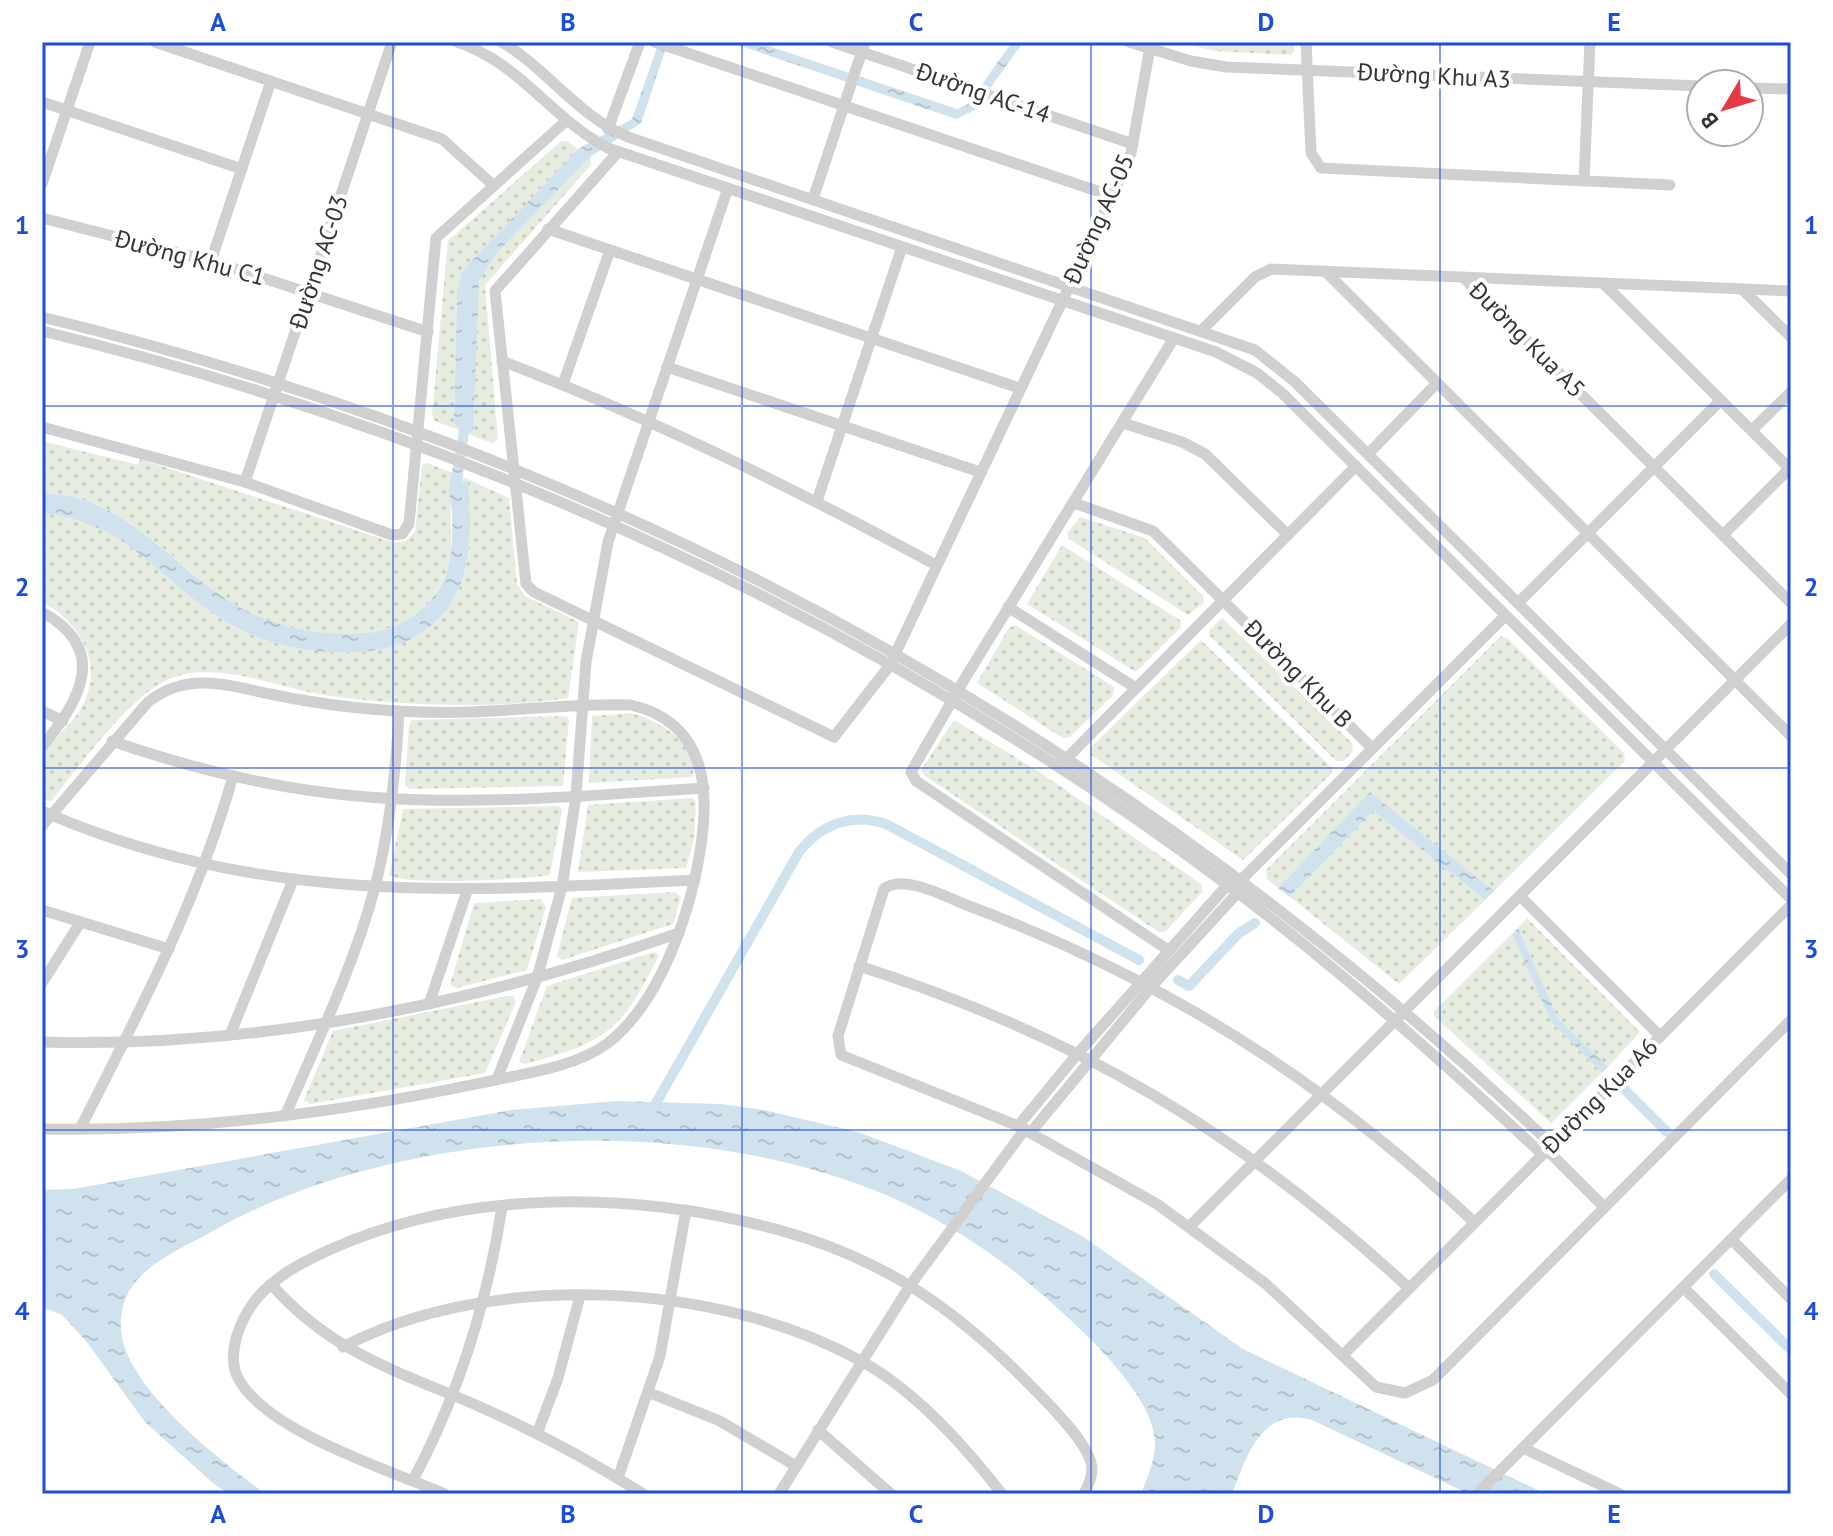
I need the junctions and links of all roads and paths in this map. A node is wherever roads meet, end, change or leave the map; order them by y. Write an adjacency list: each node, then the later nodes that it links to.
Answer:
1 (90, 42): 22 (street)
2 (155, 42): 15 (street)
3 (392, 42): 23 (street, Đường AC-03)
4 (457, 42): 24 (street)
5 (502, 42): 25 (street)
6 (640, 42): 25 (street)
7 (655, 42): 21 (street)
8 (832, 42): 13 (street, Đường AC-14)
9 (1129, 42): 12 (street, Đường Khu A3)
10 (1306, 42): 14 (street)
11 (1590, 42): 16 (street)
12 (1150, 46): 14 (street, Đường Khu A3); 26 (street, Đường AC-05)
13 (864, 47): 21 (street); 26 (street, Đường AC-14)
14 (1307, 70): 16 (street, Đường Khu A3); 29 (street)
15 (271, 81): 23 (street); 28 (street)
16 (1588, 82): 17 (street, Đường Khu A3); 29 (street)
17 (1685, 85)
18 (1765, 88): 19 (street)
19 (1791, 89)
20 (42, 102): 22 (street)
21 (844, 105): 34 (street); 35 (street)
22 (67, 110): 28 (street); 30 (street)
23 (368, 114): 31 (street); 47 (street, Đường AC-03)
24 (566, 121): 27 (street); 31 (street)
25 (608, 129): 35 (street)
26 (1133, 144): 34 (street, Đường AC-05)
27 (613, 150): 33 (street); 37 (street)
28 (242, 169): 40 (street)
29 (1584, 181): 32 (street)
30 (42, 184)
31 (493, 185): 53 (street)
32 (1670, 185)
33 (728, 188): 38 (street); 43 (street)
34 (1112, 196): 45 (street, Đường AC-05)
35 (813, 199): 45 (street)
36 (42, 218): 40 (street, Đường Khu C1)
37 (548, 229): 39 (street); 57 (street)
38 (902, 247): 49 (street); 56 (street)
39 (610, 250): 43 (street); 61 (street)
40 (211, 261): 47 (street, Đường Khu C1)
41 (1325, 271): 42 (street, Đường Kua A5); 51 (street, Đường Kua A5); 60 (street)
42 (1463, 277): 44 (street); 76 (street, Đường Kua A5)
43 (696, 279): 56 (street); 58 (street)
44 (1603, 283): 46 (street); 65 (street)
45 (1071, 286): 49 (street, Đường AC-05); 51 (street)
46 (1743, 290): 48 (street); 54 (street)
47 (309, 291): 53 (street, Đường Khu C1); 59 (street, Đường AC-03)
48 (1791, 291)
49 (1060, 300): 55 (street); 62 (street, Đường AC-05)
50 (42, 317): 59 (street)
51 (1202, 330): 73 (street)
52 (42, 331): 64 (street)
53 (428, 332): 70 (street)
54 (1791, 337)
55 (1174, 338): 67 (street); 75 (street)
56 (871, 339): 62 (street); 68 (street)
57 (502, 361): 61 (street); 74 (street)
58 (667, 367): 66 (street); 68 (street)
59 (280, 381): 64 (street, Đường AC-03); 70 (street)
60 (1437, 383): 73 (street); 85 (street)
61 (563, 384): 66 (street)
62 (1019, 388): 78 (street, Đường AC-05)
63 (1791, 392): 71 (street)
64 (275, 394): 72 (street); 79 (street, Đường AC-03)
65 (1721, 400): 71 (street); 76 (street)
66 (649, 421): 81 (street); 83 (street)
67 (1123, 423): 82 (street); 86 (street)
68 (842, 426): 78 (street); 81 (street)
69 (42, 427): 79 (street)
70 (419, 430): 72 (street); 74 (street)
71 (1752, 430): 77 (street)
72 (417, 444): 79 (street); 80 (street)
73 (1368, 454): 90 (street)
74 (511, 466): 80 (street); 83 (street)
75 (1356, 466): 86 (street, Đường Khu B); 94 (street)
76 (1654, 467): 85 (street); 87 (street)
77 (1790, 469): 87 (street)
78 (980, 472): 88 (street, Đường AC-05)
79 (245, 482)
80 (516, 483): 84 (street); 95 (street)
81 (817, 501): 88 (street)
82 (1074, 503): 89 (street, Đường Khu B); 92 (street)
83 (618, 512): 84 (street); 97 (street)
84 (613, 525): 95 (street); 98 (street)
85 (1587, 534): 90 (street); 99 (street)
86 (1288, 535): 89 (street, Đường Khu B)
87 (1723, 535): 91 (street)
88 (936, 565): 97 (street, Đường AC-05)
89 (1223, 600): 100 (street, Đường Khu B); 110 (street, Đường Khu B)
90 (1518, 603): 111 (street)
91 (1791, 603)
92 (1008, 607): 100 (street); 101 (street)
93 (42, 612): 106 (street)
94 (1505, 616): 110 (street); 113 (street)
95 (593, 618): 98 (street, Đường AC-05); 103 (street)
96 (1791, 624): 99 (street)
97 (896, 653): 98 (street, Đường AC-05); 101 (street)
98 (890, 665): 102 (street)
99 (1734, 680): 107 (street); 111 (street)
100 (1136, 688): 112 (street, Đường Khu B)
101 (959, 690): 102 (street); 112 (street)
102 (953, 702): 114 (street); 137 (street)
103 (581, 706): 105 (street); 116 (street); 117 (street)
104 (42, 711): 106 (street)
105 (399, 711): 108 (street); 118 (street)
106 (63, 721): 109 (street)
107 (1791, 736)
108 (112, 741): 115 (street); 119 (street)
109 (42, 747)
110 (1372, 748): 123 (street)
111 (1665, 750): 113 (street); 122 (street)
112 (1067, 757): 114 (street, Đường Khu B); 123 (street)
113 (1653, 762): 131 (street); 132 (street)
114 (1058, 767): 126 (street)
115 (233, 776): 118 (street); 121 (street)
116 (704, 788): 117 (street); 125 (street)
117 (576, 796): 118 (street); 127 (street)
118 (393, 799): 128 (street)
119 (46, 813): 120 (street); 121 (street)
120 (42, 826)
121 (204, 863): 124 (street); 136 (street)
122 (1791, 874)
123 (1242, 879): 126 (street); 130 (street); 143 (street)
124 (293, 880): 128 (street); 147 (street)
125 (695, 880): 127 (street); 135 (street)
126 (1227, 885): 130 (street); 137 (street)
127 (562, 887): 129 (street); 139 (street)
128 (375, 889): 129 (street); 146 (street)
129 (467, 891): 142 (street)
130 (1238, 893): 141 (street); 145 (street)
131 (1520, 896): 143 (street); 148 (street)
132 (1791, 902): 148 (street, Đường Kua A6)
133 (42, 910): 134 (street)
134 (80, 923): 136 (street); 140 (street)
135 (679, 933): 139 (street); 153 (street)
136 (169, 949): 150 (street)
137 (1168, 950): 141 (street)
138 (859, 966): 141 (street); 151 (street); 158 (street)
139 (537, 978): 142 (street); 153 (street)
140 (42, 983)
141 (1147, 983): 151 (street); 152 (street); 154 (street)
142 (429, 1004): 146 (street)
143 (1405, 1011): 145 (street); 159 (street)
144 (1791, 1020): 163 (street)
145 (1396, 1021): 154 (street); 159 (street)
146 (325, 1023): 147 (street); 155 (street)
147 (230, 1035): 150 (street)
148 (1660, 1036): 159 (street, Đường Kua A6)
149 (42, 1042): 150 (street)
150 (125, 1042): 157 (street)
151 (1079, 1052): 152 (street); 158 (street)
152 (1091, 1058): 158 (street); 160 (street)
153 (497, 1079): 155 (street)
154 (1323, 1094): 160 (street); 165 (street)
155 (285, 1116): 157 (street)
156 (42, 1129): 157 (street)
157 (80, 1129)
158 (1025, 1129): 166 (street); 169 (street)
159 (1547, 1150): 163 (street); 165 (street, Đường Kua A6)
160 (1256, 1159): 166 (street); 171 (street)
161 (1791, 1179): 167 (street)
162 (502, 1207): 164 (street); 168 (street); 174 (street)
163 (1604, 1207): 177 (street)
164 (686, 1210): 169 (street); 175 (street)
165 (1474, 1222): 171 (street, Đường Kua A6)
166 (1190, 1226): 177 (street)
167 (1731, 1239): 170 (street); 173 (street)
168 (271, 1284): 176 (street); 187 (street)
169 (911, 1284): 178 (street); 193 (street)
170 (1683, 1287): 180 (street); 184 (street)
171 (1409, 1288): 177 (street, Đường Kua A6)
172 (580, 1296): 174 (street); 175 (street); 183 (street)
173 (1791, 1299)
174 (483, 1302): 176 (street); 181 (street)
175 (672, 1303): 178 (street); 179 (street)
176 (343, 1347): 181 (street)
177 (1343, 1355)
178 (860, 1360): 182 (street); 192 (street)
179 (650, 1393): 185 (street); 186 (street)
180 (1791, 1394)
181 (453, 1396): 183 (street); 187 (street)
182 (818, 1430): 185 (street); 191 (street)
183 (537, 1434): 186 (street)
184 (1523, 1448): 194 (street); 195 (street)
185 (796, 1466): 190 (street)
186 (618, 1478): 189 (street)
187 (413, 1480): 188 (street)
188 (445, 1494)
189 (643, 1494)
190 (779, 1494)
191 (891, 1494)
192 (1002, 1494)
193 (1084, 1494)
194 (1477, 1494)
195 (1620, 1494)

